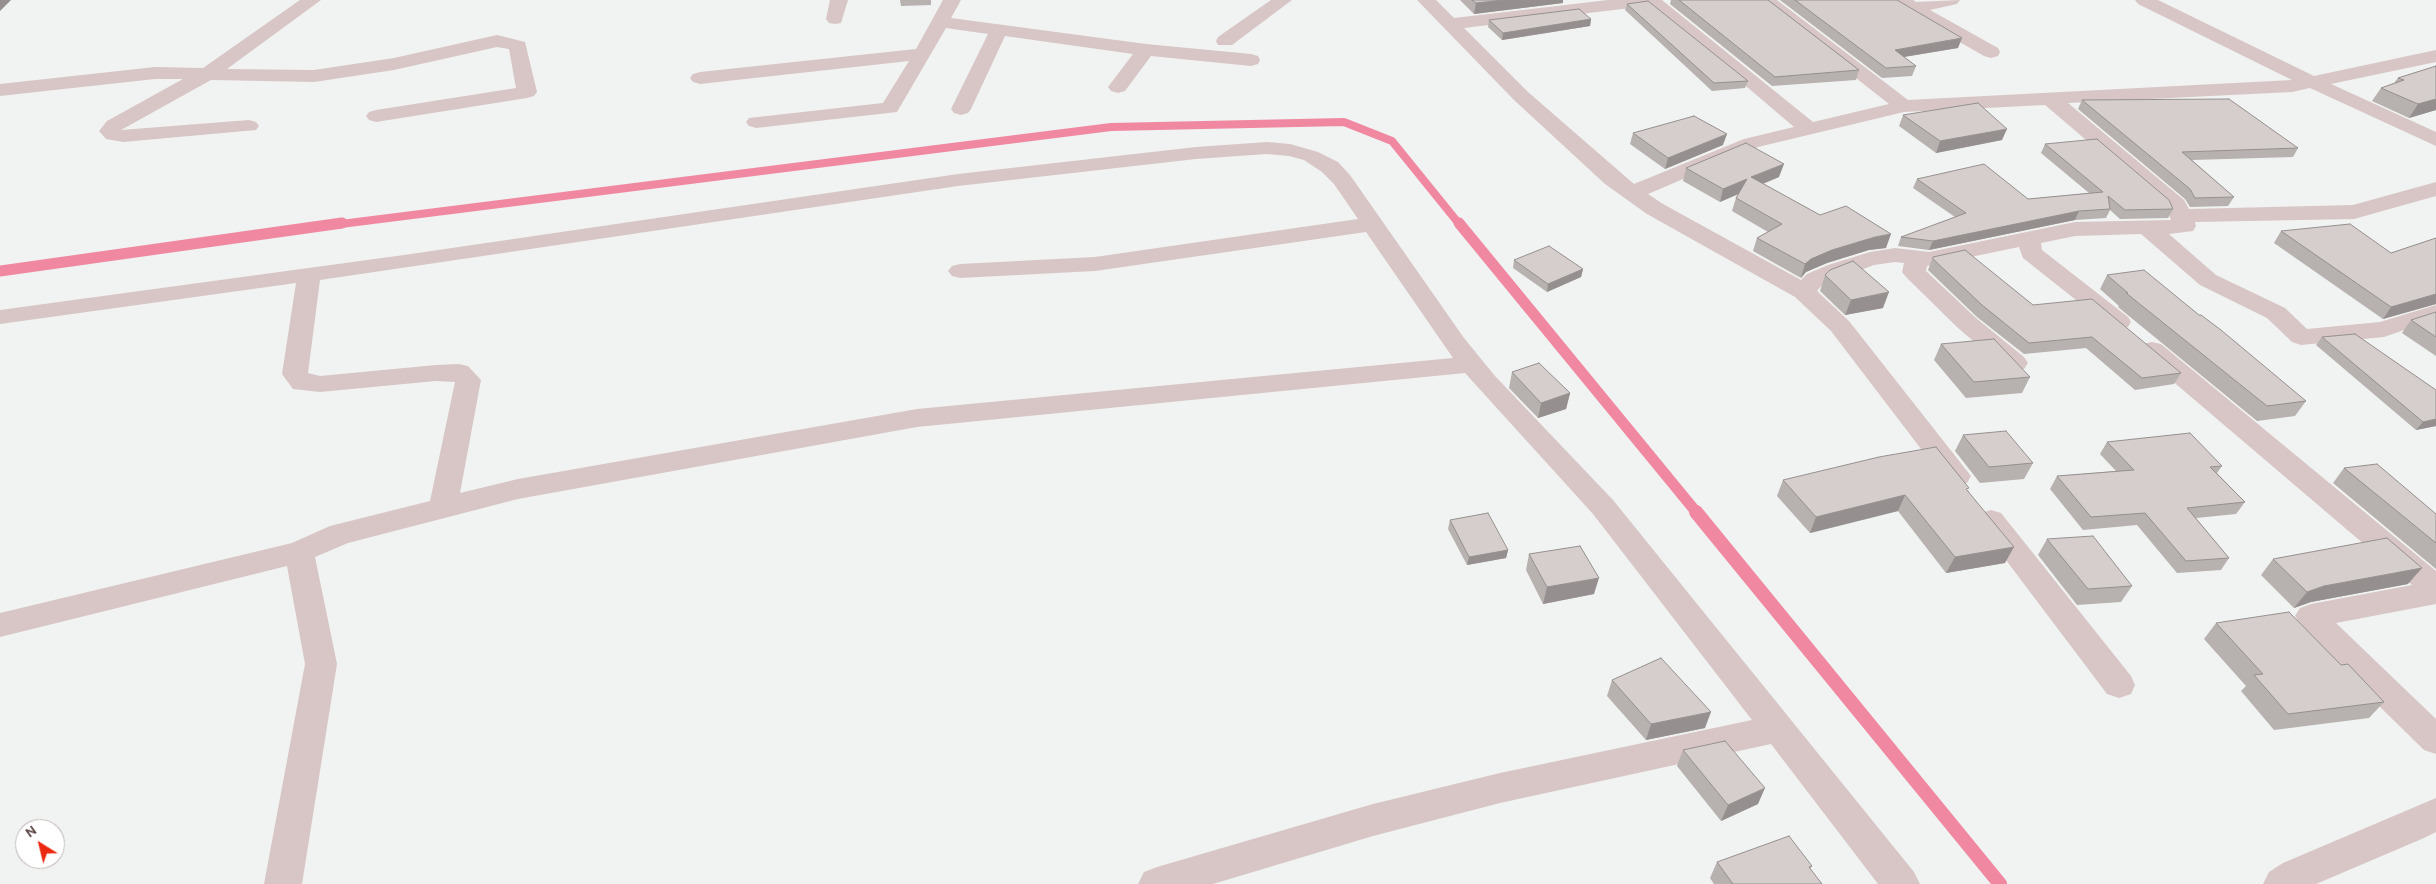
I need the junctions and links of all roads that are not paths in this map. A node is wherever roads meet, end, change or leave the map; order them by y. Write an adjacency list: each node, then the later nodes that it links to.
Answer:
1 (312, 0): 21 (street)
2 (839, 0): 11 (street)
3 (952, 0): 12 (street)
4 (1283, 0): 15 (street)
5 (1426, 0): 13 (street)
6 (1651, 0): 13 (street); 32 (street)
7 (1766, 0): 27 (street)
8 (1951, 0): 10 (street)
9 (2144, 0): 23 (street)
10 (1906, 4): 17 (street)
11 (834, 19)
12 (939, 22): 14 (street); 18 (street)
13 (1452, 24): 35 (street)
14 (999, 30): 16 (street); 28 (street)
15 (1225, 40)
16 (1146, 50): 20 (street); 24 (street)
17 (1991, 52)
18 (923, 54): 22 (street); 30 (street)
19 (2436, 56): 23 (street)
20 (1251, 60)
21 (207, 74): 25 (street); 29 (street); 31 (street)
22 (700, 78)
23 (2312, 82): 26 (street); 33 (street)
24 (1118, 87)
25 (0, 90)
26 (2049, 98): 27 (street); 36 (street)
27 (1904, 106): 32 (street)
28 (961, 109)
29 (376, 116)
30 (756, 122)
31 (249, 126)
32 (1809, 130): 35 (street)
33 (2436, 140)
34 (2436, 189): 36 (street)
35 (1634, 192): 43 (street)
36 (2181, 216): 38 (street)
37 (1373, 224): 41 (street); 42 (street); 46 (street)
38 (2149, 229): 39 (street); 44 (street)
39 (2029, 239): 40 (street); 50 (street)
40 (1917, 258): 43 (street); 47 (street)
41 (960, 271)
42 (309, 274): 45 (street); 48 (street)
43 (1804, 292): 53 (street)
44 (2436, 312)
45 (0, 317)
46 (1472, 364): 48 (street); 54 (street)
47 (2021, 368)
48 (443, 508): 49 (street)
49 (299, 552): 52 (street); 57 (street)
50 (2436, 588)
51 (2436, 592): 55 (street)
52 (0, 625)
53 (2119, 685)
54 (1777, 729): 58 (street); 59 (street)
55 (2436, 740)
56 (2436, 814): 60 (street)
57 (283, 884)
58 (1157, 884)
59 (1902, 884)
60 (2282, 884)

